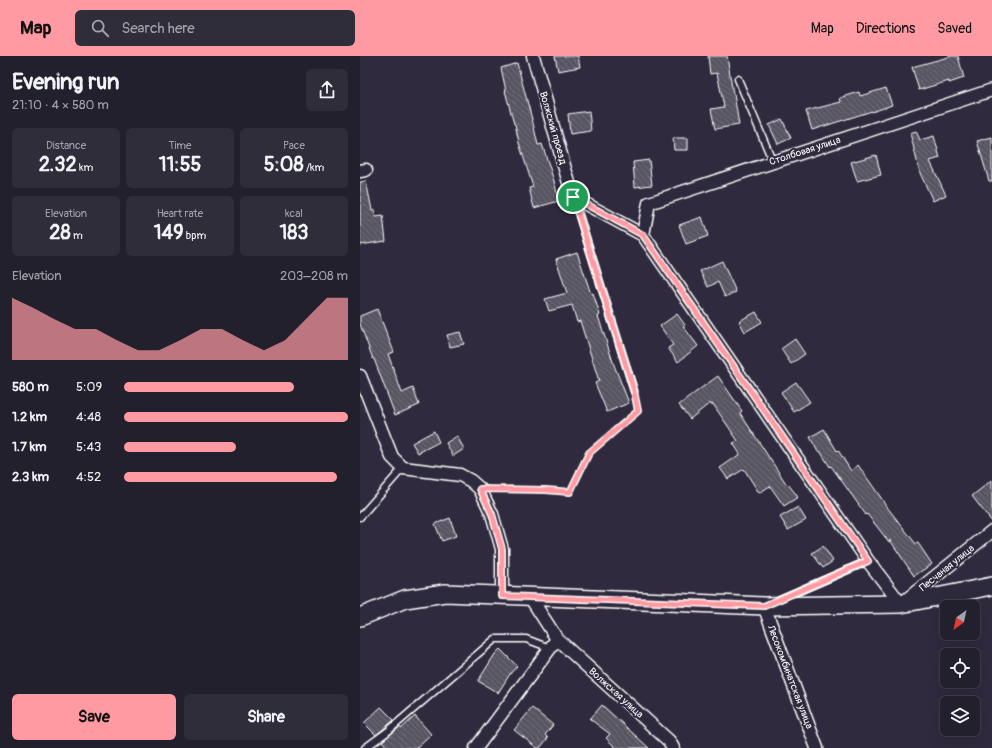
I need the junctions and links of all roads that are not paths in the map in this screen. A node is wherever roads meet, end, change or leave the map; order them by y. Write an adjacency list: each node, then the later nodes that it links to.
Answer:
1 (533, 56): 5 (street, Волжский проезд)
2 (738, 79): 4 (lane)
3 (992, 90): 4 (street, Столбовая улица)
4 (773, 162): 6 (street, Столбовая улица)
5 (573, 197): 6 (street); 8 (lane)
6 (643, 235): 12 (street)
7 (360, 376): 9 (street)
8 (634, 391)
9 (403, 468): 10 (lane); 14 (street)
10 (360, 517)
11 (992, 531): 16 (street, Песчаная улица)
12 (868, 561): 16 (street); 17 (lane)
13 (992, 586): 16 (street)
14 (502, 596): 15 (street); 18 (street)
15 (530, 597): 17 (street); 19 (street, Волжская улица)
16 (901, 604): 17 (street)
17 (764, 606): 23 (street, Лесокомбинатская улица)
18 (360, 617)
19 (554, 643): 20 (lane); 21 (street); 22 (street, Волжская улица)
20 (365, 748)
21 (476, 748)
22 (673, 748)
23 (817, 748)

